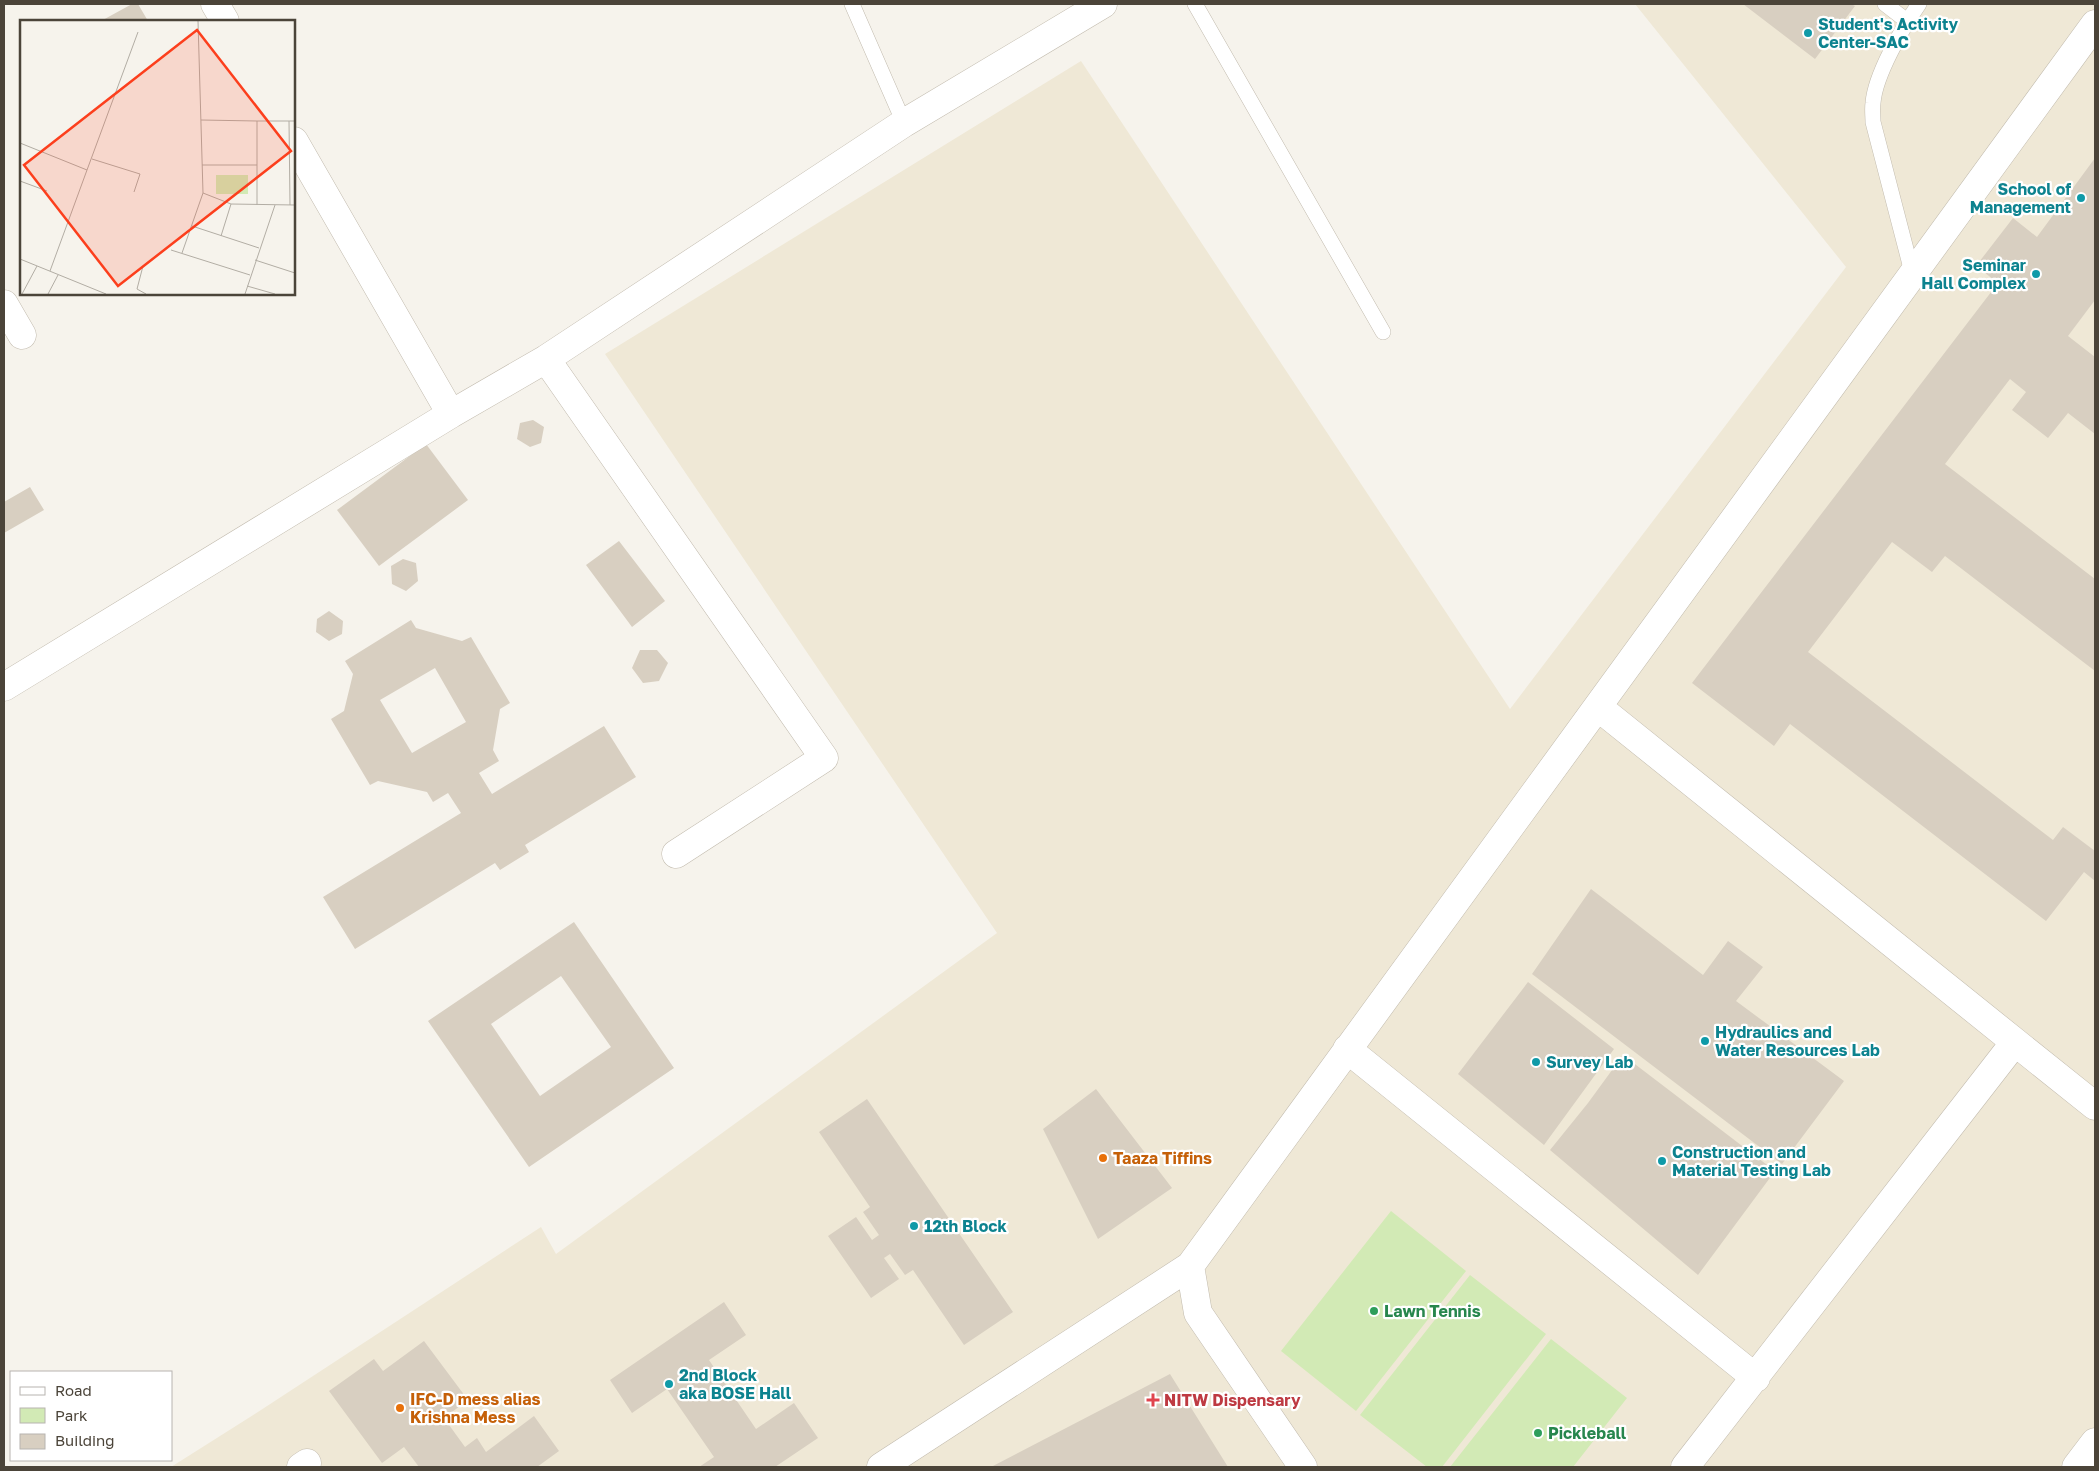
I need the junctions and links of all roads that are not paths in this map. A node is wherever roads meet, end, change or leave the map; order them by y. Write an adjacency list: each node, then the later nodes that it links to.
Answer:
1 (215, 4): 7 (street)
2 (852, 4): 10 (lane)
3 (1103, 4): 10 (street)
4 (1195, 4): 14 (lane)
5 (1885, 4): 8 (lane)
6 (1919, 4): 8 (lane)
7 (224, 20)
8 (1907, 21): 12 (lane)
9 (2095, 24): 12 (street)
10 (904, 124): 16 (street)
11 (295, 143): 17 (street)
12 (1913, 276): 19 (street)
13 (4, 304): 15 (street)
14 (1382, 332)
15 (22, 335)
16 (546, 359): 17 (street); 20 (street)
17 (451, 414): 18 (street)
18 (4, 687)
19 (1598, 707): 21 (street); 22 (street)
20 (676, 854)
21 (2015, 1042): 23 (street); 25 (street)
22 (1347, 1049): 24 (street); 25 (street)
23 (2095, 1106)
24 (1190, 1266): 27 (street); 29 (street)
25 (1756, 1378): 30 (street)
26 (2095, 1442): 31 (street)
27 (910, 1460): 28 (street)
28 (881, 1467)
29 (1303, 1467)
30 (1686, 1467)
31 (2076, 1467)

